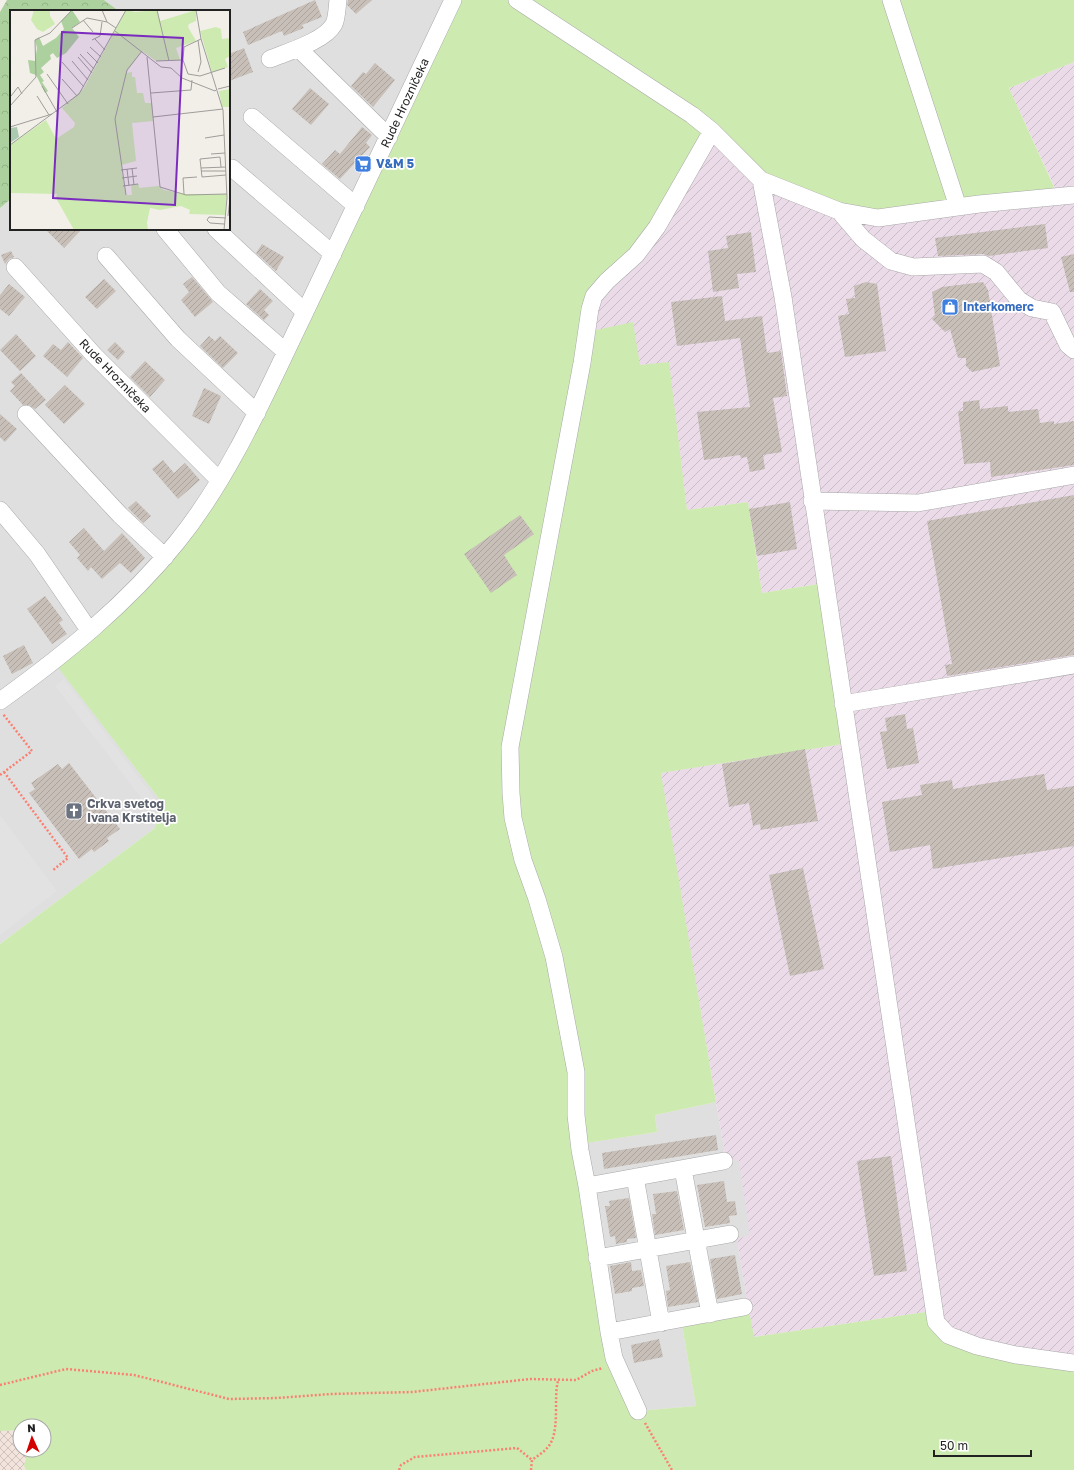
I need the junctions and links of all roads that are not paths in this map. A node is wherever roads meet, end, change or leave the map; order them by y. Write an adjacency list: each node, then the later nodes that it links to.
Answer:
1 (338, 0): 5 (street)
2 (453, 0): 9 (street, Rude Hrozničeka)
3 (516, 0): 8 (street)
4 (891, 0): 14 (street)
5 (298, 48): 6 (street); 9 (street)
6 (270, 59)
7 (252, 117): 13 (street)
8 (712, 131): 11 (street); 38 (street)
9 (389, 137): 13 (street, Rude Hrozničeka)
10 (232, 168): 18 (street)
11 (761, 180): 15 (street); 28 (street)
12 (1074, 195): 14 (street)
13 (356, 206): 18 (street, Rude Hrozničeka)
14 (958, 207): 15 (street)
15 (839, 211): 22 (street)
16 (166, 230): 23 (street)
17 (217, 230): 21 (street)
18 (333, 254): 21 (street, Rude Hrozničeka)
19 (106, 256): 24 (street)
20 (15, 267): 27 (street, Rude Hrozničeka)
21 (305, 312): 23 (street, Rude Hrozničeka)
22 (1074, 350)
23 (286, 352): 24 (street, Rude Hrozničeka)
24 (257, 413): 27 (street, Rude Hrozničeka)
25 (26, 414): 30 (street)
26 (1074, 475): 28 (street)
27 (219, 480): 30 (street, Rude Hrozničeka)
28 (812, 501): 34 (street)
29 (0, 510): 31 (street)
30 (165, 557): 31 (street, Rude Hrozničeka)
31 (89, 630): 33 (street, Rude Hrozničeka)
32 (1074, 665): 34 (street)
33 (0, 701)
34 (843, 704): 47 (street)
35 (724, 1161): 36 (street)
36 (683, 1169): 37 (street); 40 (street)
37 (635, 1177): 38 (street); 41 (street)
38 (587, 1186): 42 (street)
39 (730, 1234): 40 (street)
40 (695, 1241): 41 (street); 44 (street)
41 (647, 1249): 42 (street); 45 (street)
42 (597, 1258): 46 (street)
43 (744, 1307): 44 (street)
44 (710, 1314): 45 (street)
45 (661, 1323): 46 (street)
46 (609, 1332): 48 (street)
47 (1074, 1362)
48 (638, 1411)

